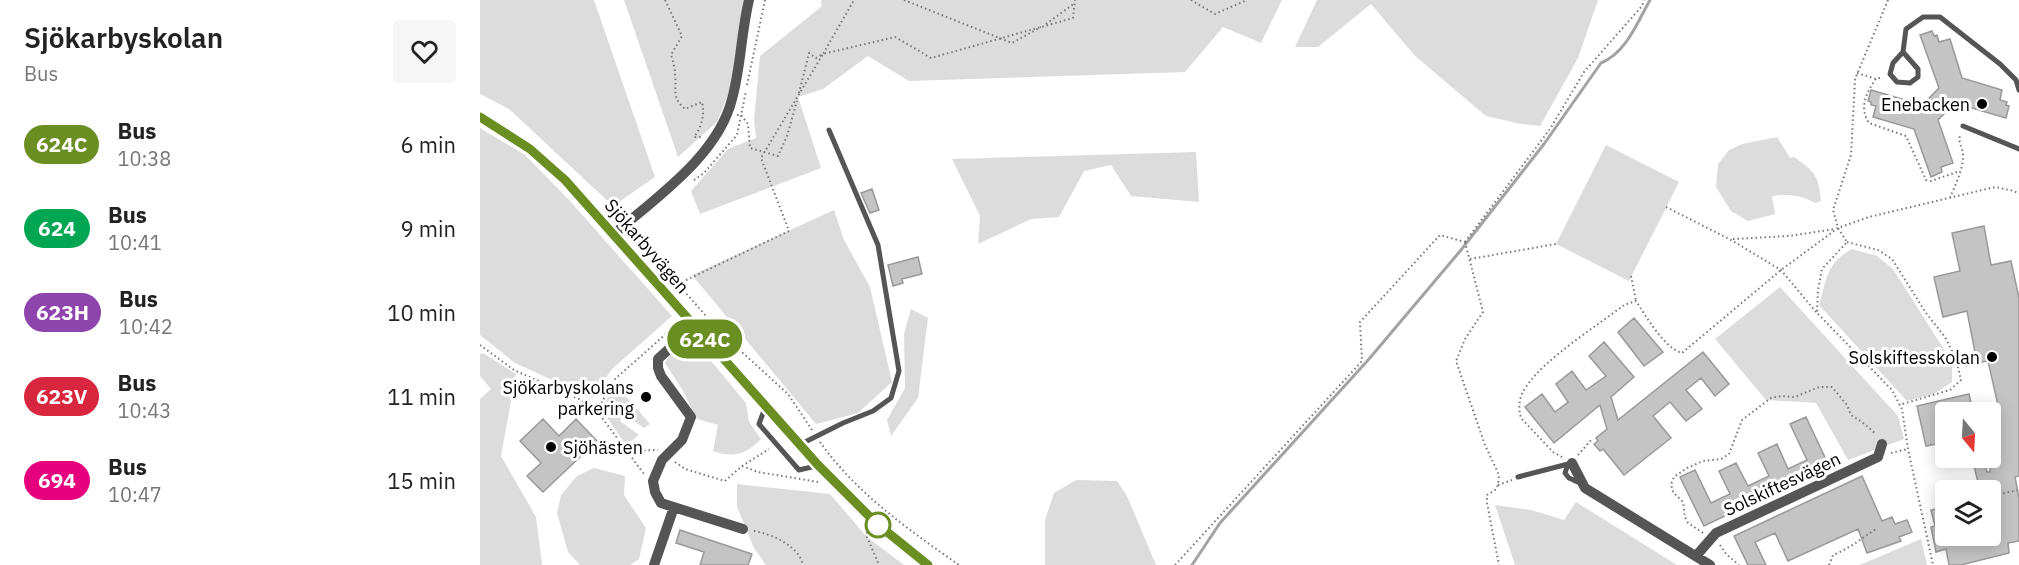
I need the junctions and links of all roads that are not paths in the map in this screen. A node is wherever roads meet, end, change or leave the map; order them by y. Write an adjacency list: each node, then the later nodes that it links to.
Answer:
1 (749, 0): 8 (street)
2 (1903, 52): 2 (lane); 3 (lane)
3 (2019, 90)
4 (480, 117): 8 (street, Sjökarbyvägen)
5 (1963, 126): 7 (lane)
6 (829, 130): 11 (lane)
7 (2019, 149)
8 (613, 234): 9 (street, Sjökarbyvägen)
9 (694, 326): 10 (street, Sjökarbyvägen); 16 (street)
10 (765, 406): 11 (street, Sjökarbyvägen); 14 (lane)
11 (799, 444): 14 (street, Sjökarbyvägen)
12 (1882, 444): 18 (street, Solskiftesvägen)
13 (1571, 464): 15 (lane); 18 (street)
14 (818, 465): 20 (street, Sjökarbyvägen)
15 (1518, 477)
16 (674, 507): 17 (street); 19 (street)
17 (743, 529)
18 (1696, 556): 21 (street)
19 (654, 565)
20 (928, 565)
21 (1710, 565)

